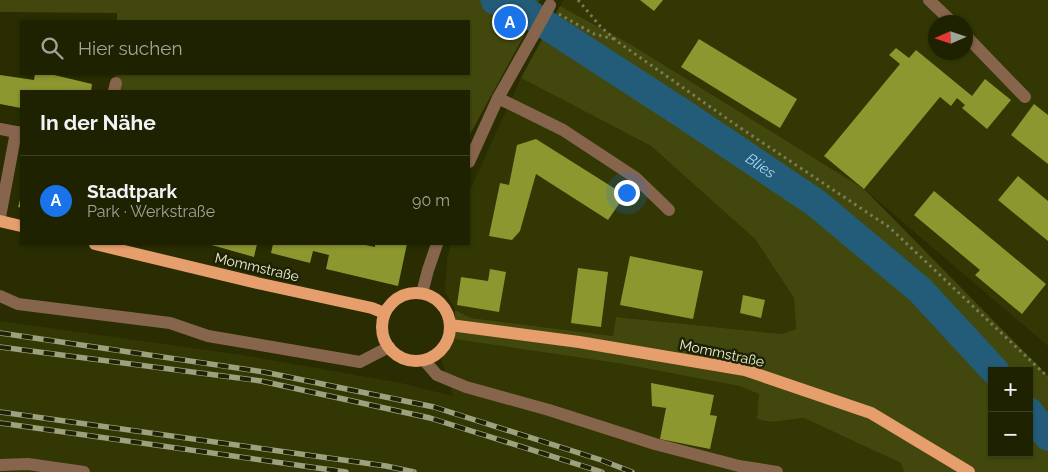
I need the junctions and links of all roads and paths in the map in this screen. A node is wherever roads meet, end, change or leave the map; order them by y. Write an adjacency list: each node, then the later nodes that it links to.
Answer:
1 (578, 0): 5 (path)
2 (929, 0): 4 (street)
3 (553, 5): 5 (path); 8 (street, bridge)
4 (945, 15)
5 (615, 39): 24 (path)
6 (973, 43): 7 (street)
7 (1025, 96)
8 (498, 98): 11 (street); 12 (street)
9 (0, 130): 10 (street)
10 (18, 132): 13 (street)
11 (470, 160)
12 (669, 210)
13 (0, 217)
14 (0, 221): 15 (main road)
15 (20, 226)
16 (99, 245): 20 (main road, Mommstraße)
17 (438, 245): 18 (street)
18 (422, 293): 20 (main road); 21 (main road)
19 (0, 296): 22 (street)
20 (384, 313): 22 (main road)
21 (450, 325): 23 (main road); 28 (main road, Mommstraße)
22 (389, 347): 23 (main road)
23 (424, 360): 27 (street)
24 (1048, 377)
25 (0, 465): 26 (street)
26 (84, 472)
27 (777, 472)
28 (969, 472)

